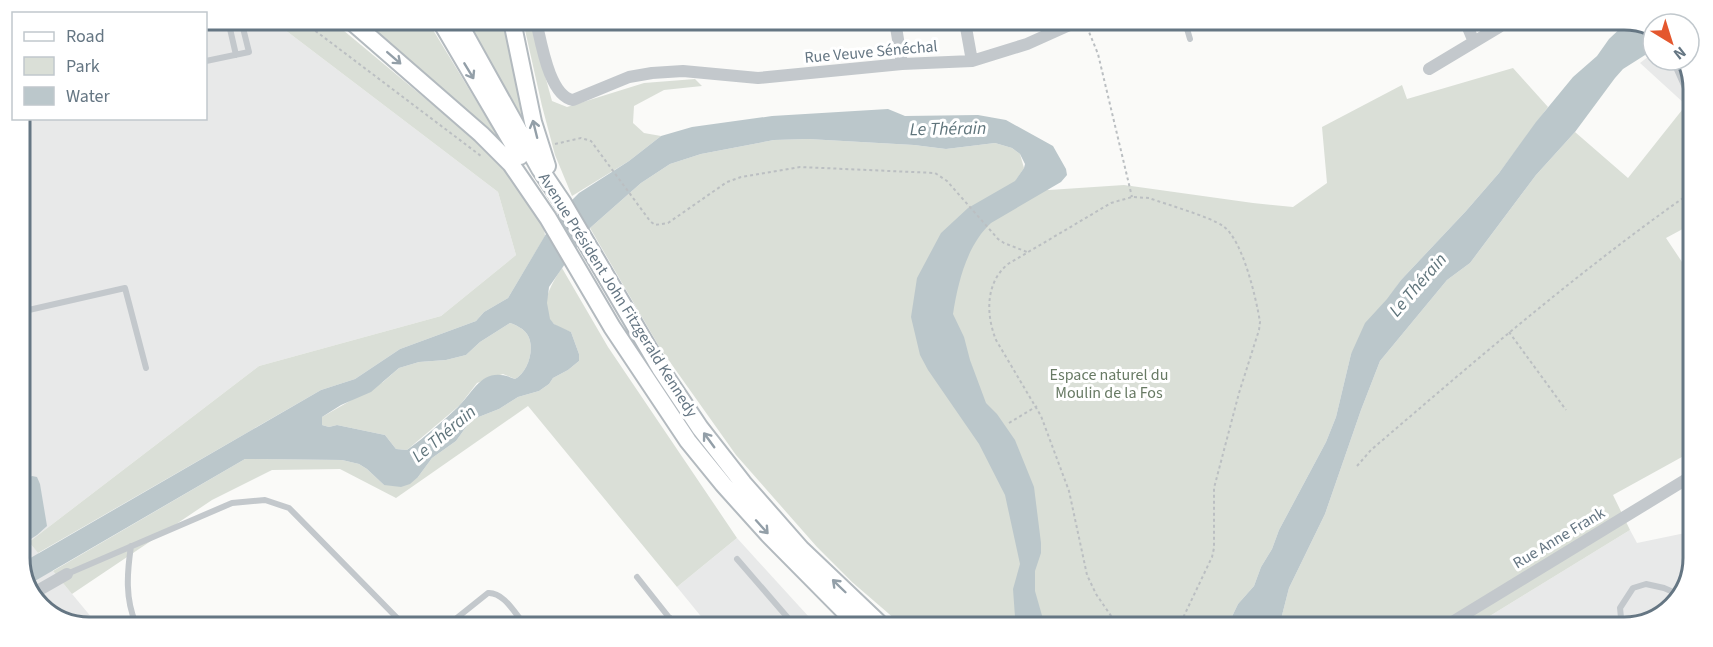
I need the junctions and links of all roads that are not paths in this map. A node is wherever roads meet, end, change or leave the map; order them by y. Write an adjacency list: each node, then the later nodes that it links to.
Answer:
1 (230, 30): 16 (lane)
2 (244, 30): 16 (lane)
3 (361, 30): 21 (main road, one-way to 21)
4 (446, 30): 21 (main road, Avenue Président John Fitzgerald Kennedy, one-way to 21)
5 (463, 30): 21 (main road, Avenue Président John Fitzgerald Kennedy)
6 (514, 30): 21 (main road, one-way to 6)
7 (538, 30): 19 (street, Rue Veuve Sénéchal)
8 (896, 30): 19 (street)
9 (966, 30): 17 (street)
10 (1058, 30): 17 (street, Rue Veuve Sénéchal)
11 (1187, 30): 14 (lane)
12 (1469, 30): 15 (street)
13 (1494, 30): 15 (street)
14 (1190, 39)
15 (1474, 42): 20 (street)
16 (236, 55): 18 (lane)
17 (972, 60): 19 (street, Rue Veuve Sénéchal)
18 (207, 62)
19 (902, 64)
20 (1429, 69)
21 (554, 210): 22 (main road, Avenue Président John Fitzgerald Kennedy)
22 (577, 249): 38 (main road, Avenue Président John Fitzgerald Kennedy, one-way to 38); 39 (main road, Avenue Président John Fitzgerald Kennedy, one-way to 22)
23 (30, 310): 24 (lane)
24 (146, 368)
25 (1683, 481): 40 (street, Rue Anne Frank)
26 (131, 546): 28 (lane); 32 (lane); 33 (lane)
27 (737, 559): 37 (lane)
28 (67, 574): 30 (street)
29 (637, 577): 36 (lane)
30 (39, 590)
31 (1672, 592): 41 (lane)
32 (133, 617)
33 (396, 617)
34 (458, 617): 35 (lane)
35 (518, 617)
36 (669, 617)
37 (787, 617)
38 (850, 617)
39 (873, 617)
40 (1460, 617)
41 (1621, 617)

